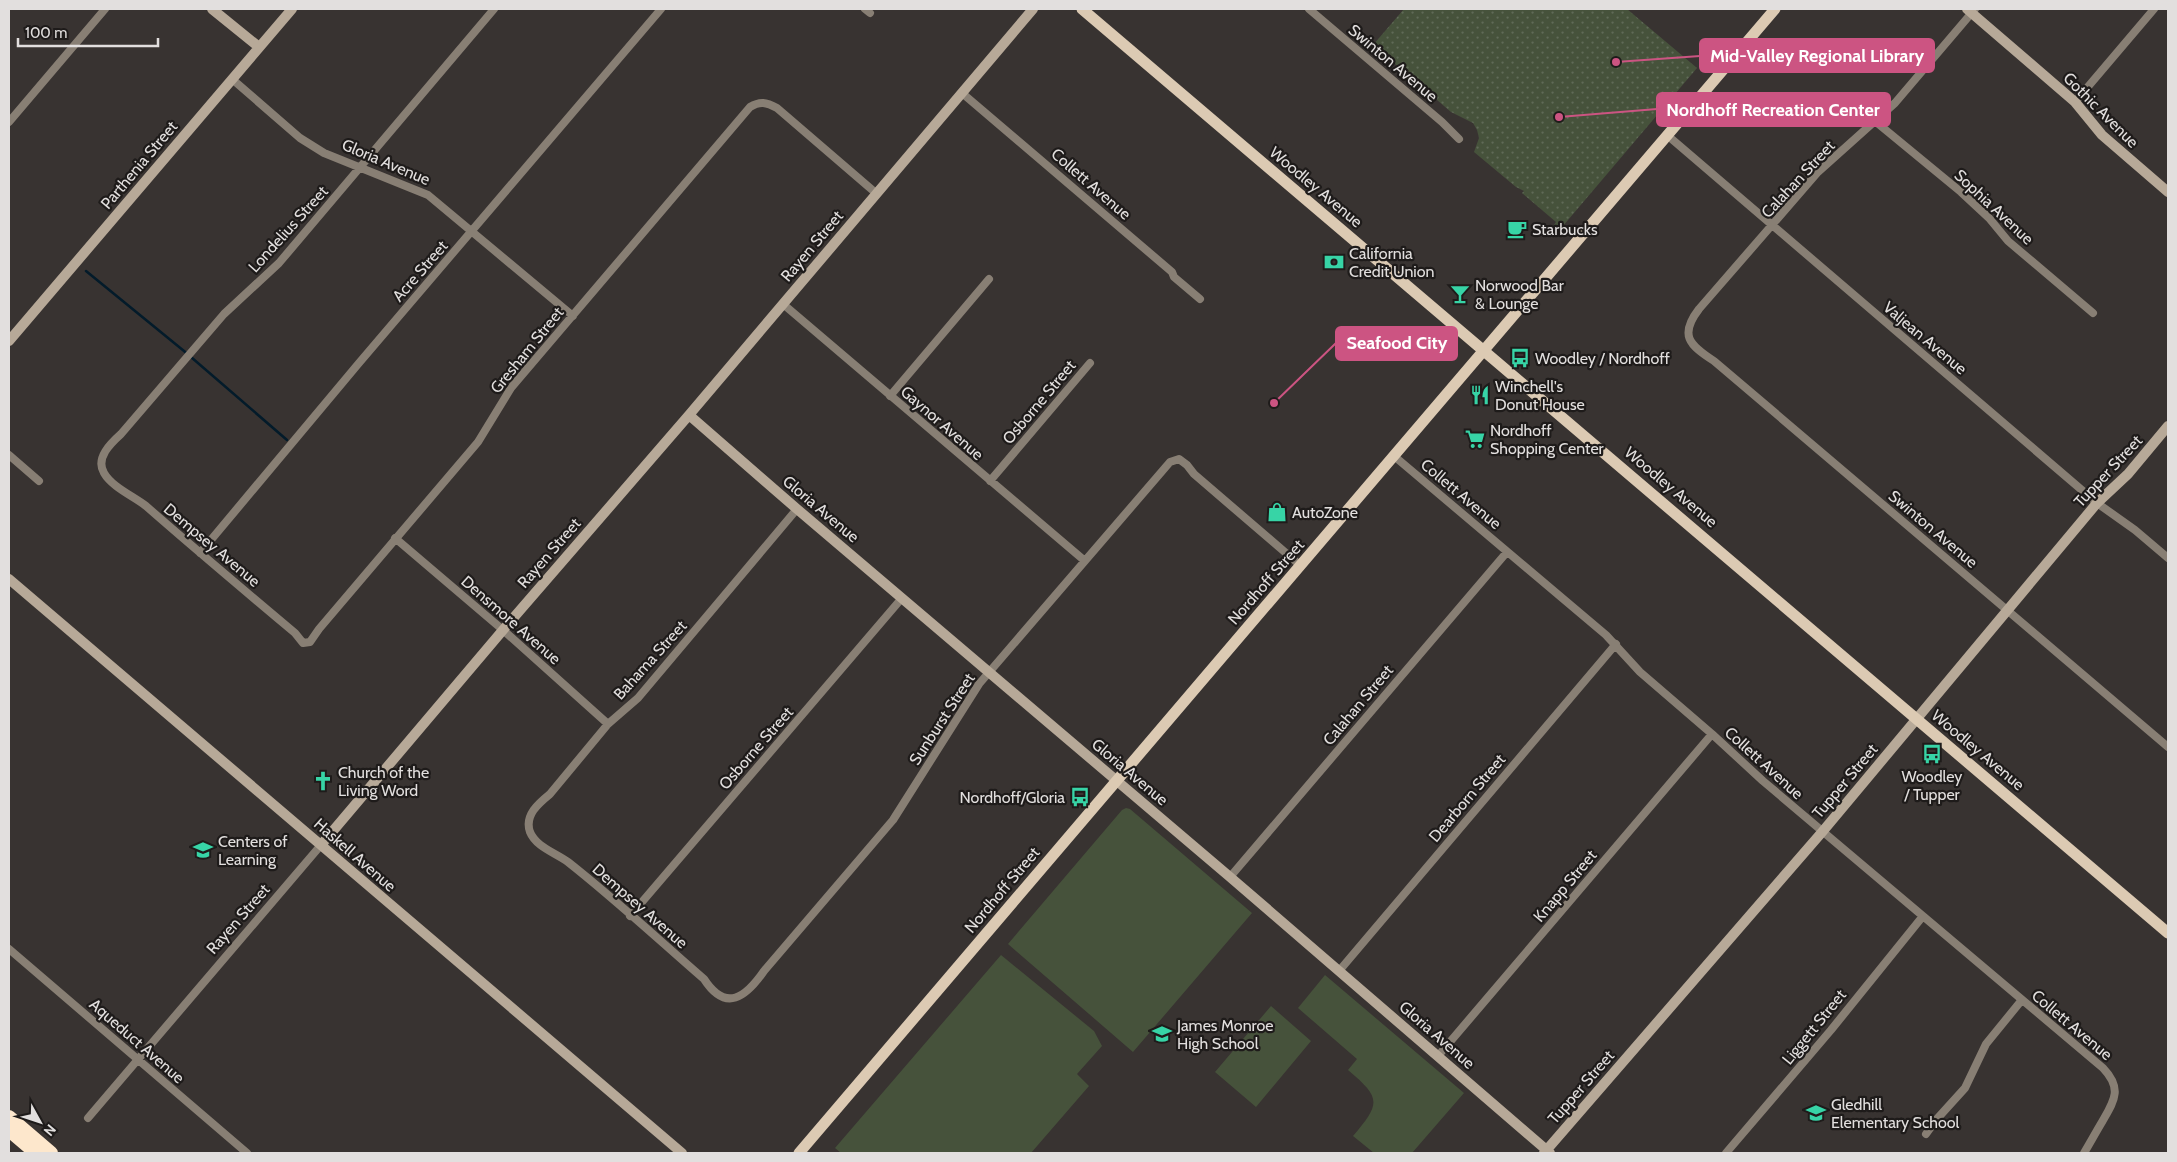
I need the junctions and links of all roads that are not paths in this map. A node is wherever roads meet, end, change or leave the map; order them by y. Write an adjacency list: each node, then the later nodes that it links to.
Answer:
1 (105, 9): 16 (street)
2 (212, 9): 12 (street)
3 (292, 9): 12 (street, Parthenia Street)
4 (494, 9): 20 (street, Londelius Street)
5 (662, 9): 24 (street, Acre Street)
6 (1033, 9): 14 (street, Rayen Street)
7 (1082, 9): 32 (main road, Woodley Avenue)
8 (1309, 9): 19 (street, Swinton Avenue)
9 (1776, 9): 18 (main road, Nordhoff Street)
10 (2154, 9): 15 (street)
11 (1971, 10): 15 (street, Gothic Avenue); 17 (street, Calahan Street)
12 (259, 47): 13 (street, Parthenia Street)
13 (232, 79): 20 (street, Gloria Avenue); 31 (street, Parthenia Street)
14 (962, 92): 22 (street, Rayen Street); 26 (street, Collett Avenue)
15 (2075, 102): 21 (street, Gothic Avenue)
16 (9, 122)
17 (1876, 122): 23 (street, Calahan Street); 28 (street, Sophia Avenue)
18 (1667, 135): 23 (street, Valjean Avenue); 32 (main road, Nordhoff Street)
19 (1459, 138)
20 (361, 166): 24 (street, Gloria Avenue); 39 (street, Londelius Street)
21 (2168, 192)
22 (877, 194): 27 (street, Rayen Street); 29 (street, Gresham Street)
23 (1773, 226): 30 (street, Calahan Street); 42 (street, Valjean Avenue)
24 (472, 230): 29 (street, Gloria Avenue); 46 (street, Acre Street)
25 (989, 279): 34 (street)
26 (1200, 299)
27 (783, 304): 34 (street, Gaynor Avenue); 35 (street, Rayen Street)
28 (2093, 313)
29 (573, 316): 44 (street, Gresham Street)
30 (1688, 329): 52 (street, Swinton Avenue)
31 (9, 341)
32 (1482, 350): 38 (main road, Nordhoff Street); 57 (main road, Woodley Avenue)
33 (1090, 362): 41 (street, Osborne Street)
34 (890, 396): 41 (street, Gaynor Avenue)
35 (689, 415): 43 (street, Gloria Avenue); 53 (street, Rayen Street)
36 (2168, 426): 42 (street, Tupper Street)
37 (9, 455): 40 (street)
38 (1394, 456): 45 (street, Collett Avenue); 49 (main road, Nordhoff Street)
39 (102, 465): 46 (street, Dempsey Avenue)
40 (39, 481)
41 (990, 481): 48 (street, Gaynor Avenue)
42 (2097, 503): 47 (street, Valjean Avenue); 52 (street, Tupper Street)
43 (797, 509): 51 (street, Gloria Avenue); 58 (street, Bahama Street)
44 (395, 538): 53 (street, Densmore Avenue); 54 (street, Gresham Street)
45 (1507, 552): 55 (street, Collett Avenue); 65 (street, Calahan Street)
46 (200, 553): 54 (street, Dempsey Avenue)
47 (2168, 558)
48 (1085, 560): 49 (street, Sunburst Street); 56 (street, Sunburst Street)
49 (1302, 566): 61 (main road, Nordhoff Street)
50 (9, 579): 64 (street, Haskell Avenue)
51 (902, 598): 56 (street, Gloria Avenue); 66 (street, Osborne Street)
52 (2006, 610): 57 (street, Tupper Street); 60 (street, Swinton Avenue)
53 (503, 630): 58 (street, Densmore Avenue); 64 (street, Rayen Street)
54 (306, 644)
55 (1616, 644): 59 (street, Collett Avenue); 70 (street, Dearborn Street)
56 (990, 673): 61 (street, Gloria Avenue); 71 (street, Sunburst Street)
57 (1916, 719): 63 (street, Tupper Street); 68 (main road, Woodley Avenue)
58 (608, 724): 62 (street, Bahama Street)
59 (1712, 734): 63 (street, Collett Avenue); 73 (street, Knapp Street)
60 (2168, 747)
61 (1116, 780): 65 (street, Gloria Avenue); 86 (main road, Nordhoff Street)
62 (529, 830): 66 (street, Dempsey Avenue)
63 (1822, 831): 67 (street, Collett Avenue); 80 (street, Tupper Street)
64 (321, 845): 74 (street, Rayen Street); 85 (street, Haskell Avenue)
65 (1230, 877): 70 (street, Gloria Avenue)
66 (630, 916): 71 (street, Dempsey Avenue)
67 (1923, 916): 72 (street, Collett Avenue); 87 (street, Liggett Street)
68 (2168, 933)
69 (9, 949): 74 (street, Aqueduct Avenue)
70 (1339, 970): 73 (street, Gloria Avenue)
71 (735, 999)
72 (2021, 1001): 78 (street); 88 (street, Collett Avenue)
73 (1438, 1056): 80 (street, Gloria Avenue)
74 (138, 1061): 76 (street, Rayen Street); 84 (street, Aqueduct Avenue)
75 (9, 1117): 83 (highway)
76 (88, 1118)
77 (9, 1130): 82 (highway)
78 (1926, 1134)
79 (9, 1138): 81 (highway)
80 (1547, 1152)
81 (27, 1153)
82 (36, 1153)
83 (51, 1153)
84 (248, 1153)
85 (682, 1153)
86 (799, 1153)
87 (1726, 1153)
88 (2084, 1153)

